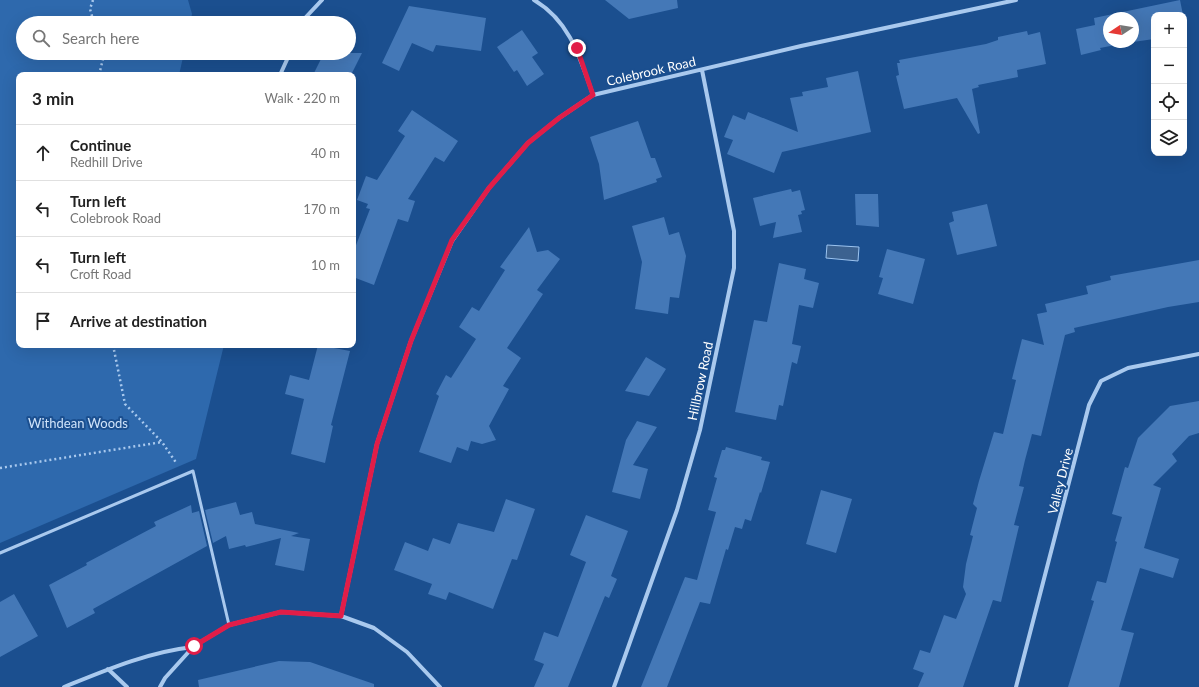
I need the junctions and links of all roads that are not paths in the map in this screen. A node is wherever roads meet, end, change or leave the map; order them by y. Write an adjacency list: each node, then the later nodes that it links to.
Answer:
1 (322, 0): 4 (street)
2 (534, 0): 8 (street)
3 (1016, 0): 6 (street, Colebrook Road)
4 (308, 16)
5 (287, 60): 7 (street)
6 (702, 70): 8 (street, Colebrook Road); 19 (street, Hillbrow Road)
7 (281, 72)
8 (593, 95): 11 (street, Colebrook Road)
9 (1199, 354): 20 (street, Valley Drive)
10 (0, 553): 12 (lane)
11 (341, 616): 12 (street); 18 (street)
12 (229, 625): 13 (street)
13 (194, 646): 14 (street); 17 (street)
14 (108, 669): 15 (street); 16 (street)
15 (64, 687)
16 (127, 687)
17 (160, 687)
18 (440, 687)
19 (614, 687)
20 (1016, 687)

